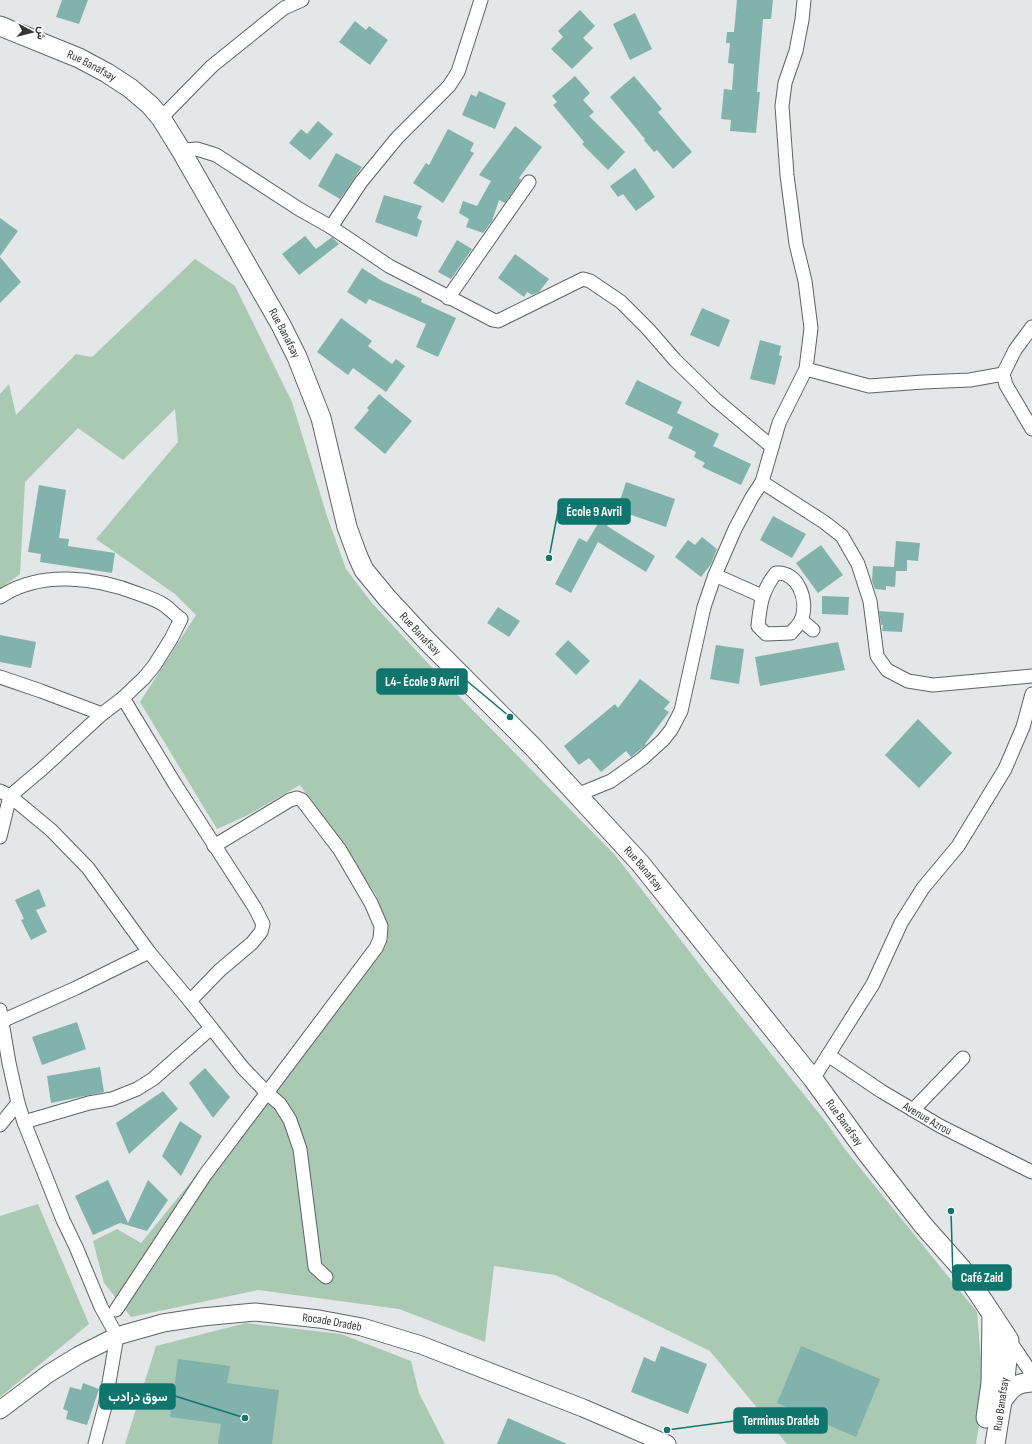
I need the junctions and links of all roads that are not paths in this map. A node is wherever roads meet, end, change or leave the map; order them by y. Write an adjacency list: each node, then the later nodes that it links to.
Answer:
1 (302, 0): 5 (street)
2 (481, 0): 8 (street)
3 (804, 0): 11 (street)
4 (0, 26): 5 (main road, Rue Banafsay)
5 (161, 118): 6 (main road, Rue Banafsay)
6 (182, 152): 8 (street); 27 (main road, Rue Banafsay)
7 (529, 182): 9 (street)
8 (331, 227): 9 (street)
9 (448, 298): 14 (street)
10 (1032, 327): 12 (street)
11 (806, 369): 12 (street); 14 (street)
12 (1003, 374): 13 (street)
13 (1032, 429)
14 (772, 447): 15 (street)
15 (762, 482): 16 (street); 22 (street)
16 (715, 575): 17 (street); 27 (street)
17 (762, 596): 19 (street); 19 (street)
18 (0, 597): 24 (street)
19 (801, 620): 20 (street)
20 (813, 630)
21 (0, 676): 25 (street)
22 (1032, 676)
23 (1032, 694): 34 (street)
24 (123, 698): 25 (street); 29 (street)
25 (102, 714): 26 (street)
26 (5, 793): 28 (street); 30 (street)
27 (577, 795): 36 (main road, Rue Banafsay)
28 (0, 837)
29 (214, 846): 31 (street); 37 (street)
30 (149, 952): 31 (street); 32 (street)
31 (190, 1001): 33 (street)
32 (1, 1016): 38 (street)
33 (211, 1028): 37 (street); 40 (street)
34 (828, 1055): 36 (street); 39 (street, Avenue Azrou)
35 (963, 1058): 39 (street)
36 (813, 1079): 45 (main road, Rue Banafsay)
37 (267, 1093): 43 (street); 44 (street)
38 (18, 1103): 40 (street); 41 (street)
39 (913, 1110): 42 (street, Avenue Azrou)
40 (24, 1122): 46 (street)
41 (0, 1125)
42 (1032, 1172)
43 (326, 1277)
44 (116, 1310)
45 (992, 1316): 47 (main road, Rue Banafsay); 54 (main road, Rue Banafsay)
46 (117, 1336): 51 (street, Rocade Dradeb); 52 (street); 53 (street, Rocade Dradeb)
47 (1009, 1340): 48 (street, Rue Banafsay); 50 (main road, Rue Banafsay)
48 (1032, 1374)
49 (1032, 1382): 50 (main road)
50 (1002, 1401): 55 (main road, Rue Banafsay)
51 (0, 1410)
52 (95, 1444)
53 (667, 1444)
54 (983, 1444)
55 (995, 1444)

